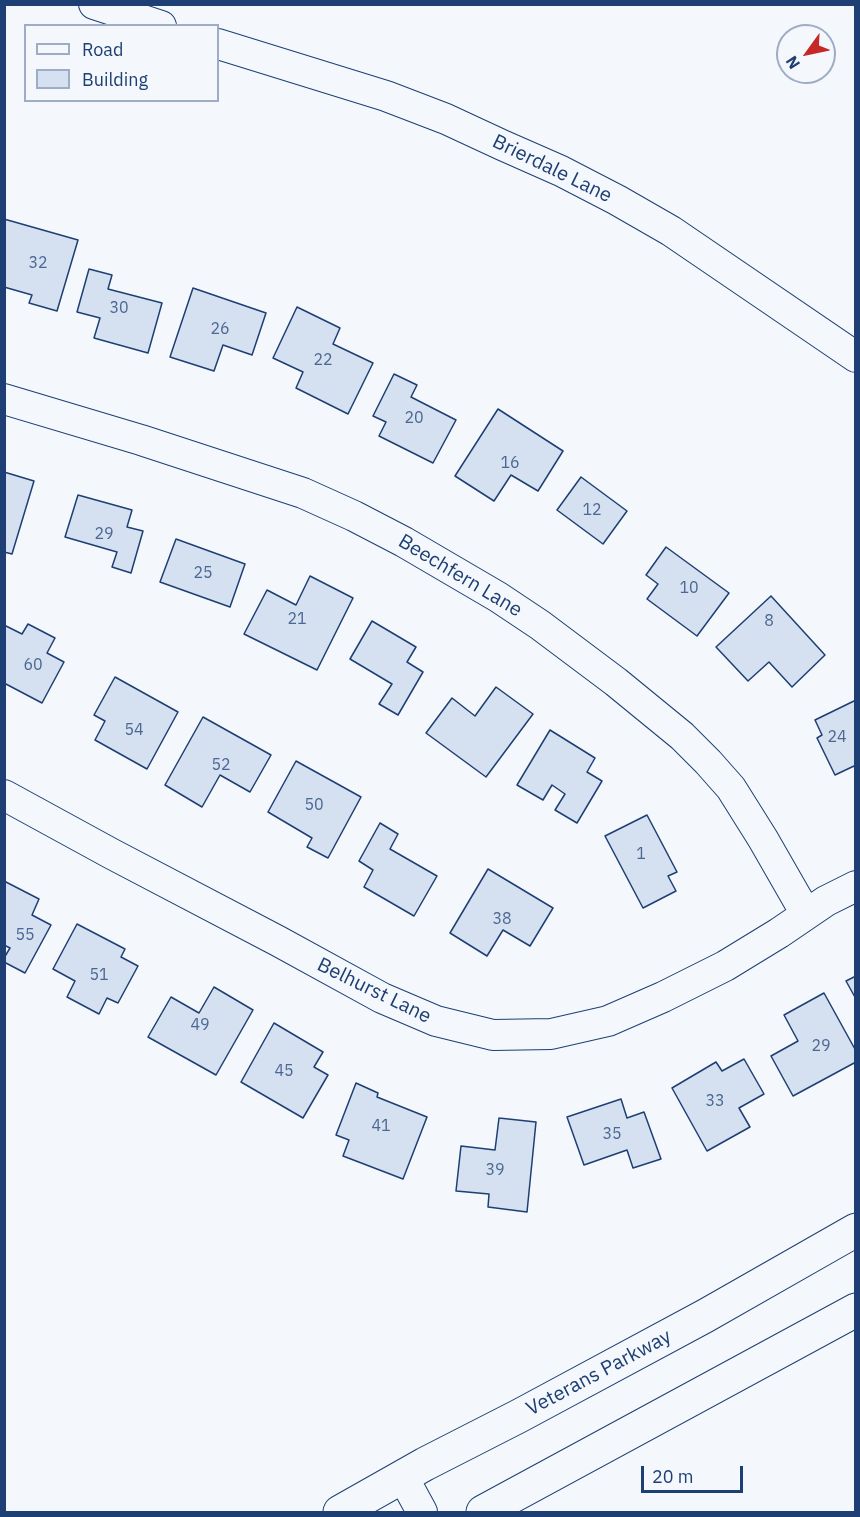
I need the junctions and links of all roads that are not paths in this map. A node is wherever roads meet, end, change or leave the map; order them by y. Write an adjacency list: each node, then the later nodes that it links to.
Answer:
1 (94, 4): 2 (street)
2 (155, 24)
3 (219, 44): 4 (street, Brierdale Lane)
4 (855, 357)
5 (4, 399): 8 (street, Beechfern Lane)
6 (4, 795): 8 (street, Belhurst Lane)
7 (855, 886): 8 (street, Belhurst Lane)
8 (806, 914)
9 (855, 1230): 11 (main road, Veterans Parkway)
10 (855, 1310): 14 (main road)
11 (403, 1477): 12 (main road, Veterans Parkway); 13 (street)
12 (340, 1512)
13 (422, 1512)
14 (483, 1512)

